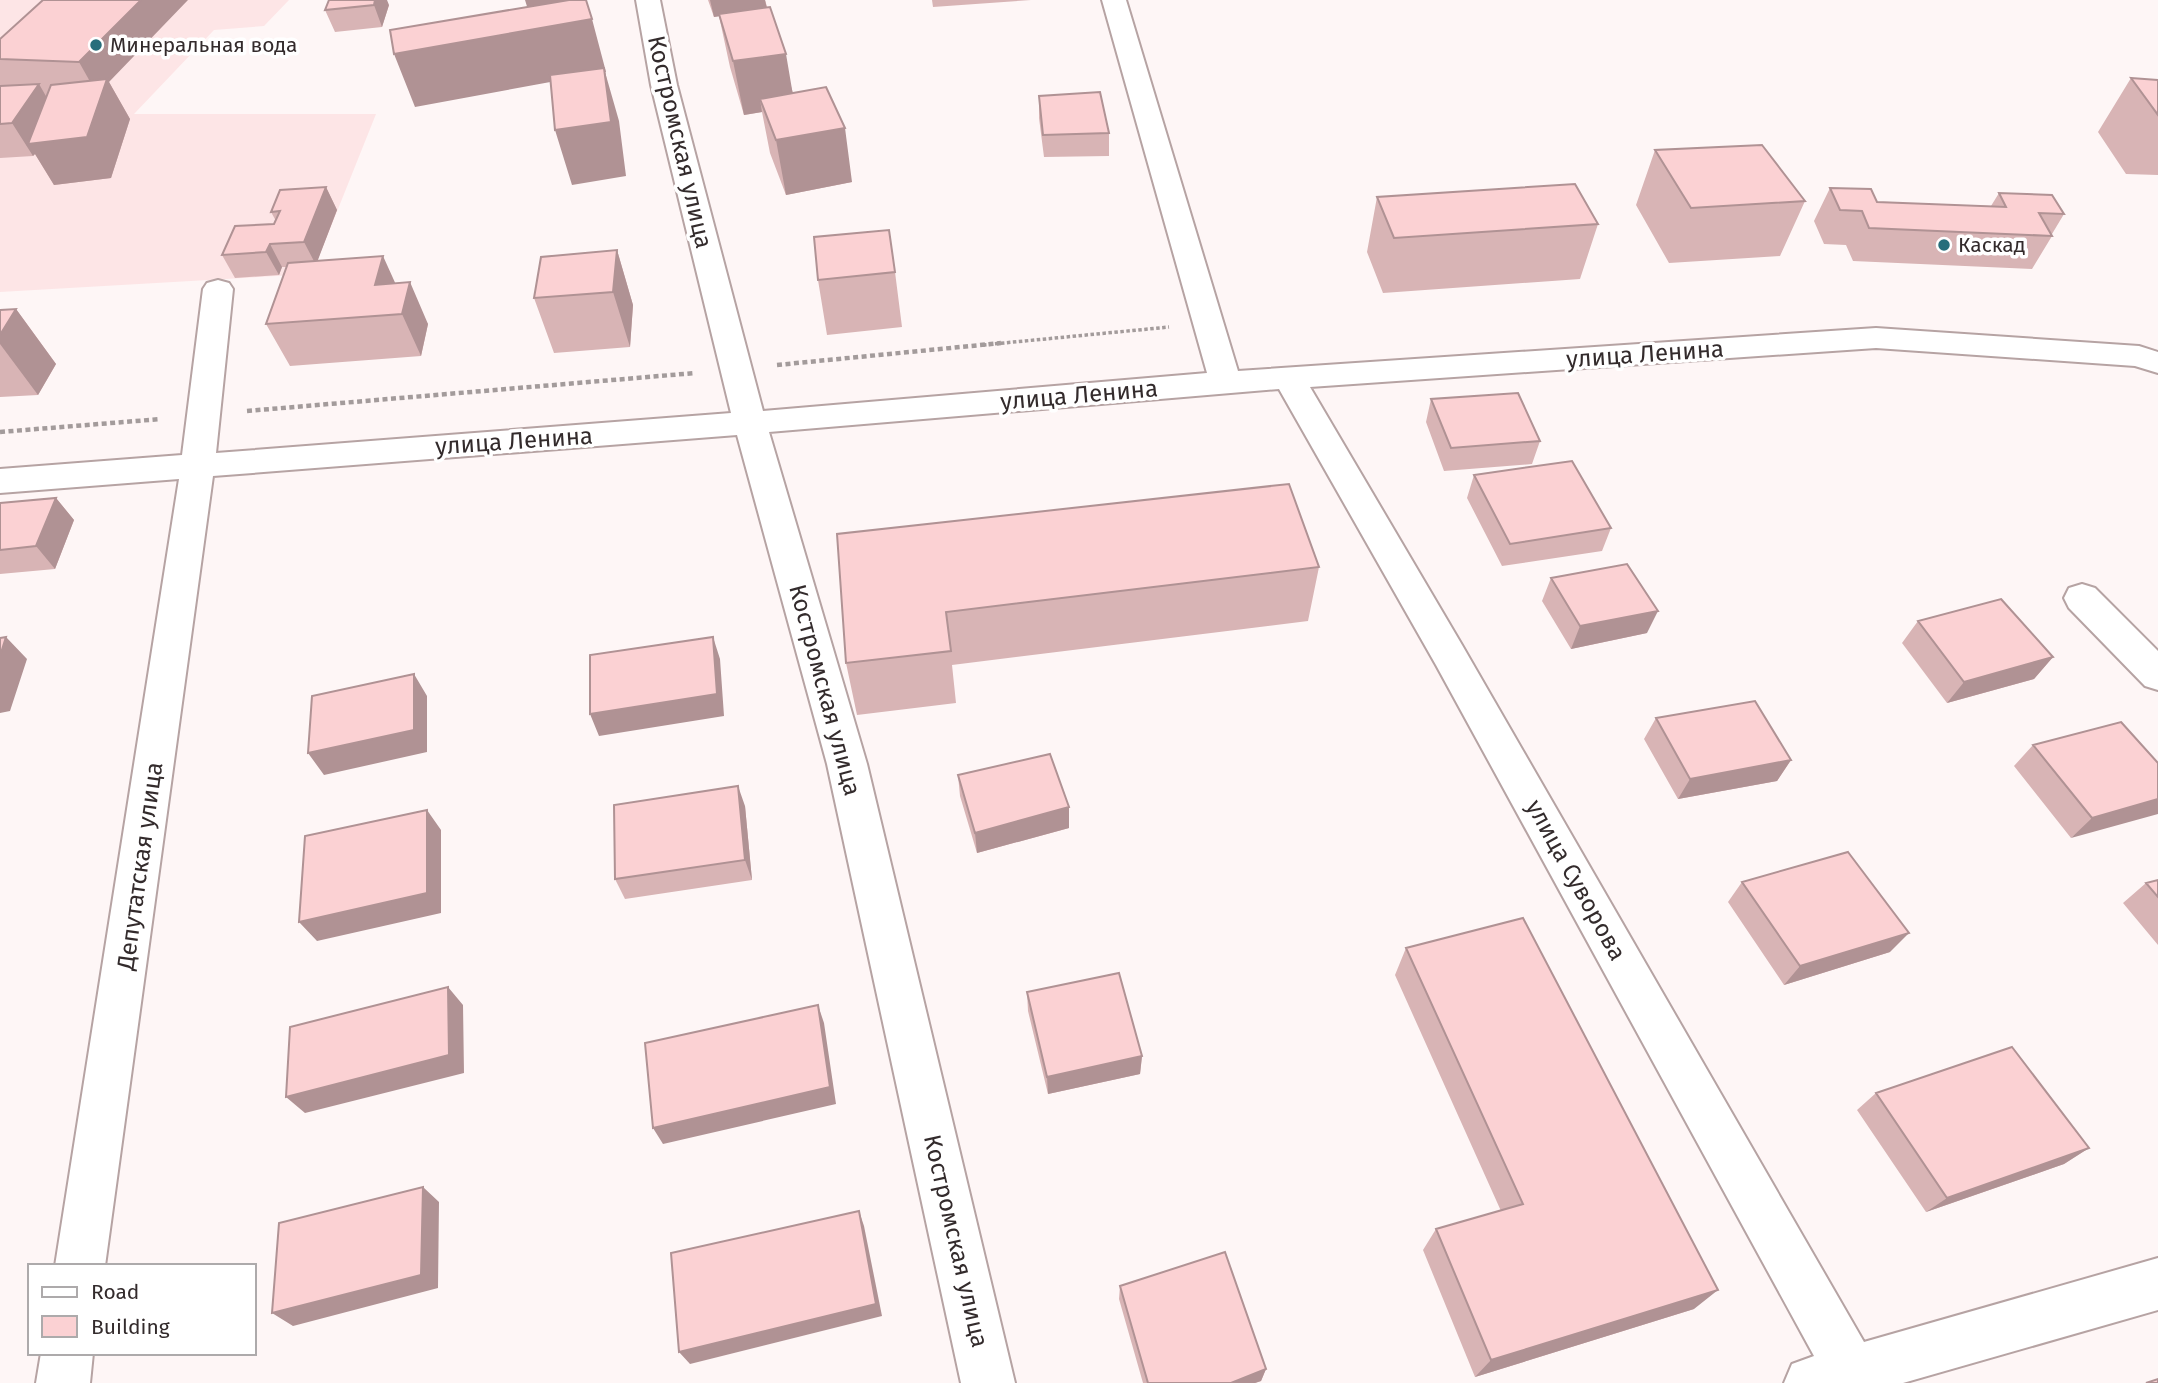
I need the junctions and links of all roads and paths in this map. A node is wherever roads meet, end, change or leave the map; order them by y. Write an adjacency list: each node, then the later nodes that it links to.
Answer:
1 (648, 0): 6 (street, Костромская улица)
2 (1114, 0): 4 (street)
3 (218, 289): 9 (street, Депутатская улица)
4 (1208, 323): 6 (path); 8 (street)
5 (2158, 363): 7 (street, улица Ленина)
6 (736, 369): 9 (path); 10 (street, Костромская улица)
7 (1290, 380): 8 (street, улица Ленина); 19 (street, улица Суворова)
8 (1225, 382): 10 (street, улица Ленина)
9 (204, 415): 11 (path); 12 (street, Депутатская улица)
10 (750, 423): 12 (street, улица Ленина); 21 (street, Костромская улица)
11 (0, 432)
12 (198, 466): 13 (street, улица Ленина); 16 (street, Депутатская улица)
13 (0, 481)
14 (2082, 598): 15 (street)
15 (2158, 675)
16 (80, 1264)
17 (2158, 1284): 19 (street)
18 (67, 1355): 20 (street)
19 (1840, 1379)
20 (63, 1383)
21 (988, 1383)

